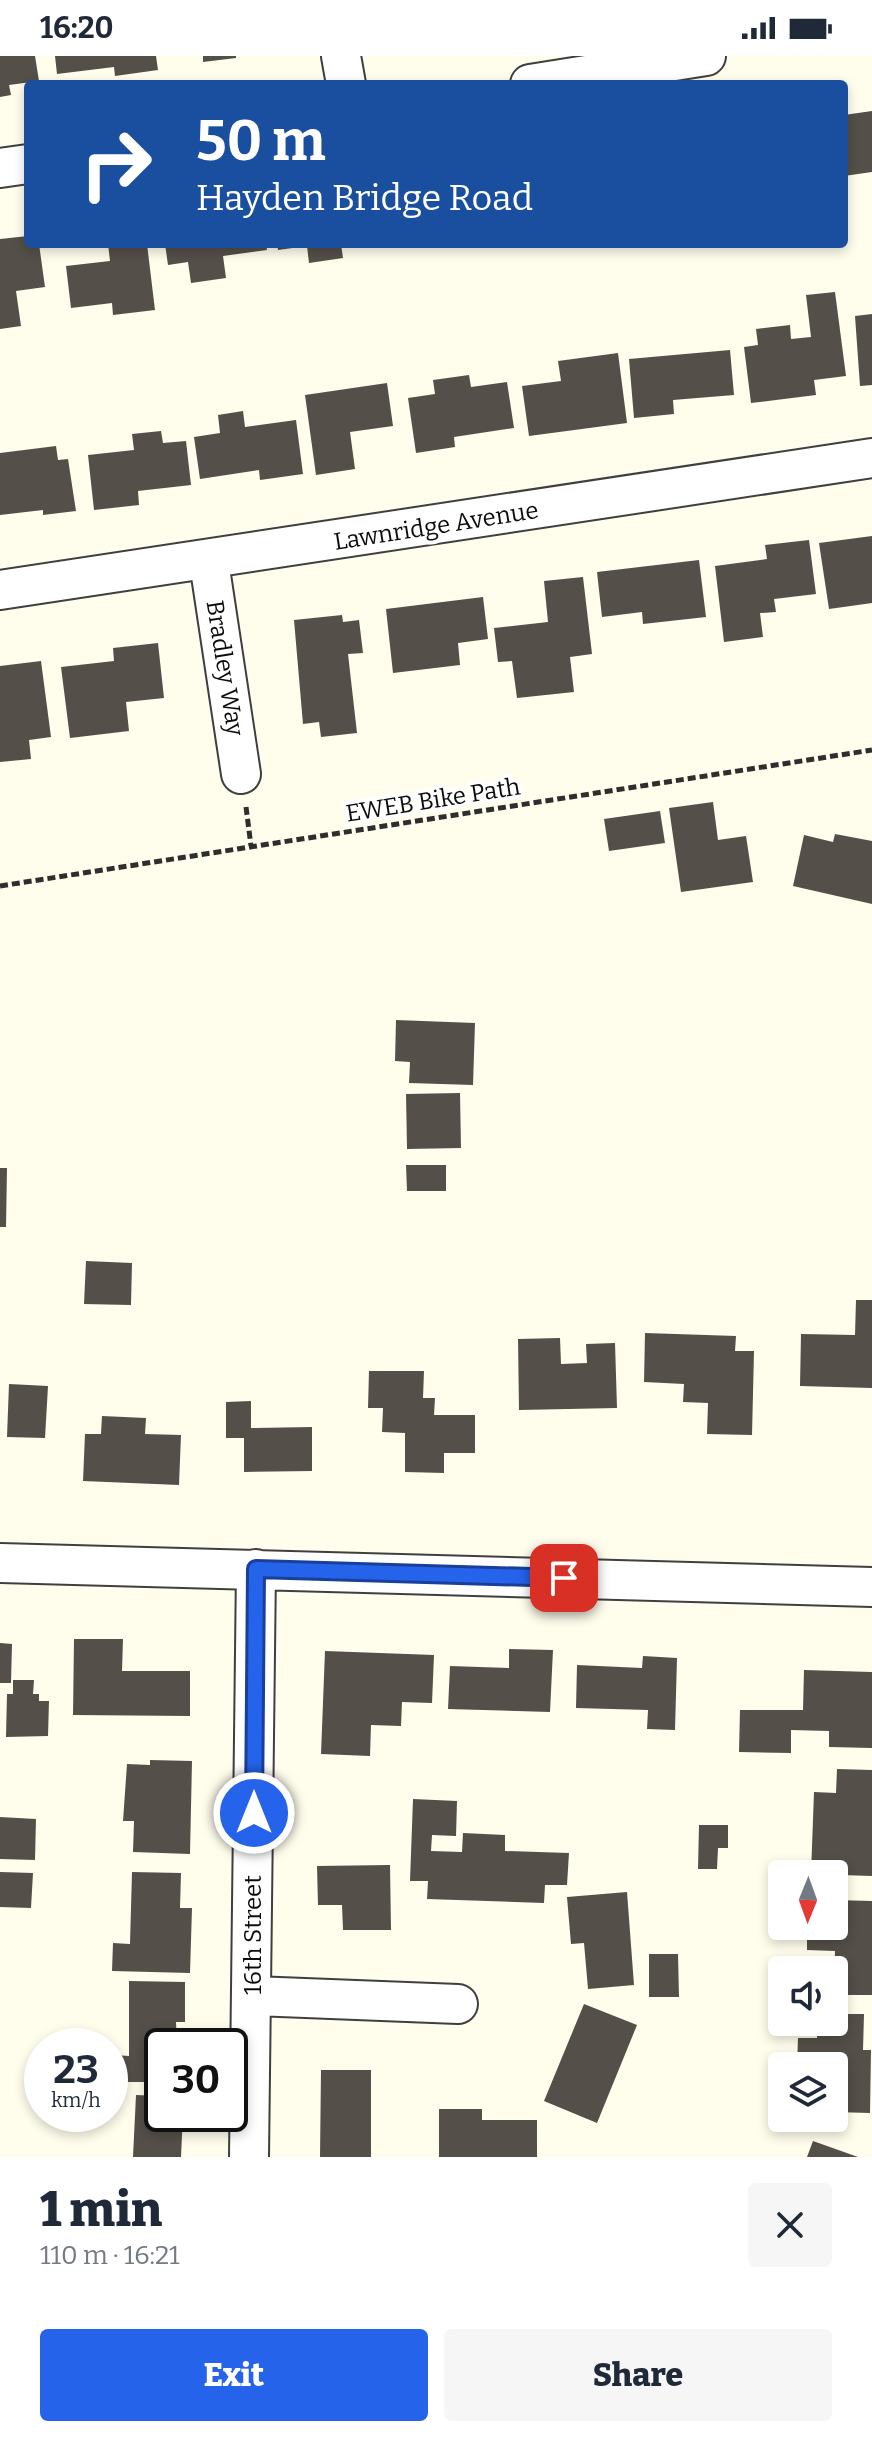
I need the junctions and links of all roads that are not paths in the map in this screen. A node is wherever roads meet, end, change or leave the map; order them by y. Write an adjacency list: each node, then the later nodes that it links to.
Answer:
1 (341, 56): 3 (street)
2 (706, 56): 4 (street)
3 (345, 80)
4 (555, 80)
5 (24, 165): 6 (street)
6 (0, 168)
7 (872, 458): 8 (street, Lawnridge Avenue)
8 (209, 562): 9 (street, Lawnridge Avenue); 10 (street, Bradley Way)
9 (0, 590)
10 (241, 774)
11 (0, 1563): 12 (street)
12 (256, 1569): 13 (street); 14 (street, 16th Street)
13 (872, 1587)
14 (253, 1996): 15 (street); 16 (street, 16th Street)
15 (458, 2004)
16 (249, 2157)

